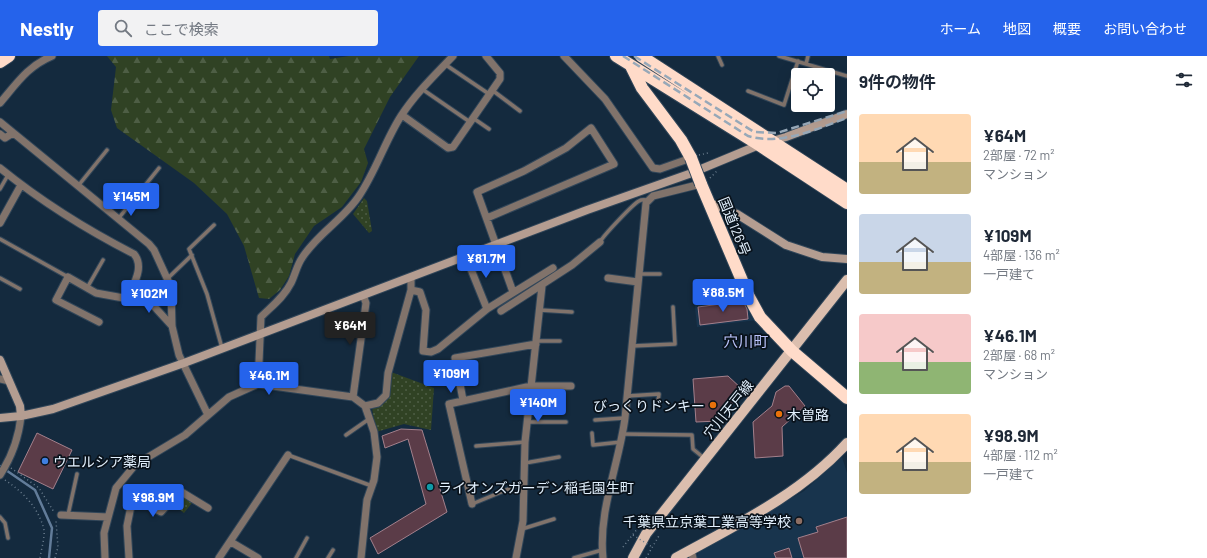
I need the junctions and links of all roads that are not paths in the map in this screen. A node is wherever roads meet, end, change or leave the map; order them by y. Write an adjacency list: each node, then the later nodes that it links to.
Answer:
1 (9, 56): 12 (highway)
2 (52, 56): 21 (street)
3 (453, 56): 13 (street)
4 (486, 56): 20 (street)
5 (564, 56): 33 (street)
6 (616, 56): 16 (highway, 国道126号)
7 (641, 56): 30 (highway)
8 (718, 56): 15 (lane)
9 (779, 56): 11 (lane)
10 (808, 56): 14 (lane)
11 (798, 61): 14 (lane); 19 (lane)
12 (0, 62)
13 (445, 64): 18 (street); 20 (lane)
14 (806, 64): 17 (lane)
15 (722, 65)
16 (631, 66): 31 (highway, 国道126号); 33 (highway, 国道126号)
17 (847, 76)
18 (422, 89): 24 (street); 25 (lane)
19 (748, 91)
20 (491, 92): 22 (lane); 25 (street)
21 (0, 103)
22 (520, 111)
23 (847, 114): 30 (street)
24 (402, 115): 25 (street); 80 (street)
25 (472, 120): 27 (lane)
26 (0, 122): 28 (street)
27 (489, 129)
28 (12, 133): 29 (street); 39 (street)
29 (0, 134)
30 (770, 141): 31 (street); 41 (highway)
31 (759, 145): 44 (highway, 国道126号); 51 (street)
32 (107, 150): 39 (lane)
33 (693, 157): 37 (highway, 国道126号, bridge)
34 (0, 168): 36 (street)
35 (159, 168): 46 (lane)
36 (8, 175): 38 (street); 40 (lane)
37 (703, 183): 42 (street); 43 (highway, 国道126号)
38 (21, 185): 47 (street); 72 (street)
39 (78, 186): 46 (street)
40 (0, 188)
41 (847, 190)
42 (649, 200): 50 (lane); 57 (street)
43 (710, 203): 54 (street); 85 (highway, 国道126号)
44 (847, 203)
45 (487, 218): 45 (street); 51 (street)
46 (118, 219): 63 (street)
47 (0, 223)
48 (214, 225): 52 (lane)
49 (0, 239): 59 (lane)
50 (600, 242): 66 (street)
51 (496, 244): 53 (street); 70 (street)
52 (192, 255): 63 (lane); 84 (lane)
53 (466, 257): 61 (street); 74 (street)
54 (847, 259)
55 (103, 260): 67 (lane)
56 (553, 268): 70 (street)
57 (639, 274): 58 (lane); 65 (street)
58 (660, 274)
59 (68, 277): 67 (street); 78 (street)
60 (0, 278): 68 (lane)
61 (411, 278): 69 (street); 71 (street)
62 (608, 278): 65 (street)
63 (167, 279): 79 (street)
64 (847, 280): 85 (main road, 穴川天戸線)
65 (638, 282): 83 (street)
66 (542, 286): 75 (street); 76 (street)
67 (87, 288): 72 (street)
68 (20, 289)
69 (411, 290): 74 (street); 98 (street)
70 (514, 292): 74 (street)
71 (363, 295): 80 (street); 94 (street)
72 (128, 298): 79 (street)
73 (672, 307): 83 (lane)
74 (487, 309)
75 (540, 310): 77 (lane); 82 (street)
76 (500, 311)
77 (572, 312)
78 (99, 322)
79 (172, 326): 87 (street)
80 (262, 332): 84 (street); 90 (street)
81 (560, 341): 82 (lane)
82 (536, 342): 91 (street); 96 (street)
83 (632, 346): 93 (street)
84 (222, 349): 87 (street)
85 (792, 351): 95 (highway, 国道126号); 116 (main road, 穴川天戸線)
86 (0, 360): 89 (street)
87 (184, 363): 99 (street); 100 (street)
88 (0, 379): 89 (street)
89 (9, 381): 100 (street)
90 (258, 384): 94 (street); 99 (street)
91 (531, 386): 92 (street); 96 (street); 105 (street)
92 (571, 386)
93 (627, 396): 97 (lane); 103 (street)
94 (353, 397): 98 (street)
95 (847, 398)
96 (463, 400): 122 (street)
97 (658, 401)
98 (365, 406): 102 (street)
99 (208, 415): 126 (street)
100 (21, 416): 101 (street); 119 (street)
101 (0, 418)
102 (370, 418): 109 (lane); 121 (street)
103 (625, 418): 104 (lane); 108 (street)
104 (595, 420)
105 (528, 422): 106 (lane); 110 (street)
106 (566, 422)
107 (592, 433): 111 (lane)
108 (623, 434): 111 (street); 116 (lane)
109 (346, 435)
110 (525, 442): 113 (lane); 117 (street)
111 (622, 442): 133 (street)
112 (847, 443): 134 (main road)
113 (476, 446)
114 (288, 455): 121 (lane); 131 (street)
115 (559, 457): 117 (lane)
116 (706, 460): 145 (main road, 穴川天戸線)
117 (524, 464): 120 (street)
118 (77, 474): 124 (lane)
119 (0, 476)
120 (523, 483): 122 (lane); 128 (street)
121 (372, 486): 141 (street)
122 (472, 504)
123 (208, 508): 136 (street)
124 (65, 515): 126 (street)
125 (0, 517): 129 (lane)
126 (108, 517): 135 (street)
127 (554, 518): 128 (lane)
128 (521, 530): 142 (street)
129 (8, 538)
130 (308, 538): 139 (lane)
131 (231, 542): 137 (street); 138 (street)
132 (333, 550): 140 (lane)
133 (602, 550): 143 (lane); 144 (street)
134 (692, 554): 146 (main road)
135 (105, 558)
136 (129, 558)
137 (219, 558)
138 (258, 558)
139 (296, 558)
140 (328, 558)
141 (361, 558)
142 (516, 558)
143 (574, 558)
144 (602, 558)
145 (633, 558)
146 (676, 558)

